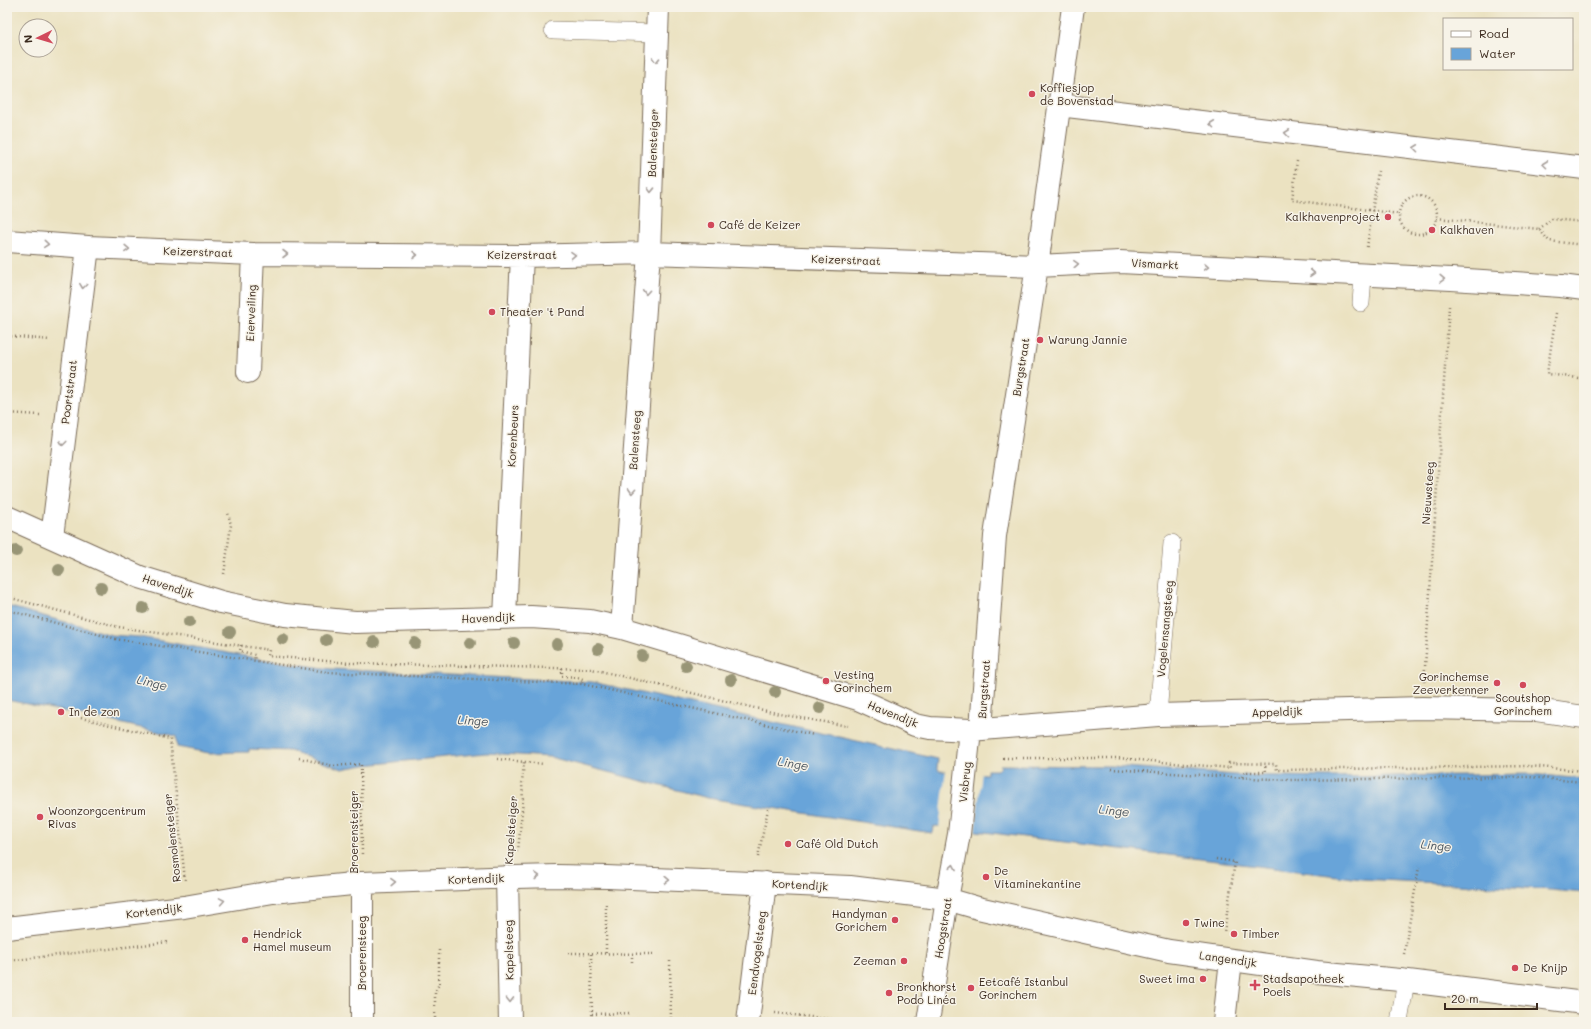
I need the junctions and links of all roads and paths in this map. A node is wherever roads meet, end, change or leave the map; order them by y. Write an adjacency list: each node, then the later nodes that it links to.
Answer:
1 (658, 7): 4 (street, Balensteiger)
2 (1073, 7): 5 (street, Burgstraat)
3 (553, 30): 4 (lane)
4 (657, 33): 17 (street, Balensteiger, one-way to 17)
5 (1059, 105): 6 (street, one-way to 5); 20 (street, Burgstraat)
6 (1300, 134): 7 (street); 9 (path)
7 (1381, 144): 8 (street, one-way to 7); 9 (path)
8 (1584, 168)
9 (1372, 210): 10 (path); 21 (path)
10 (1399, 214): 11 (path); 11 (path)
11 (1437, 218): 13 (path)
12 (1584, 222): 13 (path)
13 (1539, 229): 15 (path)
14 (7, 241): 16 (street, Keizerstraat, one-way to 16)
15 (1584, 245)
16 (88, 247): 18 (street, Keizerstraat, one-way to 18); 27 (street, Poortstraat, one-way to 27)
17 (649, 253): 19 (street, Keizerstraat, one-way to 17); 20 (street, Keizerstraat); 40 (street, Balensteeg, one-way to 40)
18 (253, 254): 19 (street, Keizerstraat, one-way to 19); 28 (street, Eierveiling)
19 (522, 256): 39 (street, Korenbeurs)
20 (1037, 266): 21 (street, Vismarkt, one-way to 21); 50 (street, Burgstraat)
21 (1363, 276): 22 (street, one-way to 22); 25 (lane)
22 (1450, 279): 23 (street); 45 (path, Nieuwsteeg)
23 (1561, 286): 24 (street); 29 (path)
24 (1584, 289)
25 (1361, 303)
26 (7, 336): 27 (path)
27 (76, 342): 31 (street, Poortstraat)
28 (248, 372)
29 (1579, 378)
30 (7, 413): 31 (path)
31 (66, 416): 34 (street, Poortstraat, one-way to 34)
32 (228, 513): 37 (path)
33 (7, 517): 34 (street, Havendijk)
34 (52, 537): 37 (street, Havendijk)
35 (1172, 543): 46 (lane, Vogelensangsteeg)
36 (7, 597): 41 (path)
37 (220, 602): 39 (street, Havendijk)
38 (7, 610): 42 (path)
39 (505, 617): 40 (street, Havendijk)
40 (622, 628): 50 (street, Havendijk)
41 (241, 645): 42 (path); 43 (path)
42 (254, 661): 44 (path)
43 (562, 668): 44 (path); 49 (path)
44 (582, 684): 51 (path)
45 (1422, 708): 46 (street, Appeldijk); 47 (street, Appeldijk)
46 (1158, 715): 50 (street, Appeldijk)
47 (1584, 717)
48 (81, 718): 71 (path, Rosmolensteiger)
49 (854, 727)
50 (976, 729): 63 (street, Visbrug)
51 (814, 735)
52 (298, 758): 67 (path, Broerensteiger)
53 (1003, 758): 57 (path)
54 (497, 759): 55 (path)
55 (524, 762): 56 (path); 66 (path, Kapelsteiger)
56 (544, 764)
57 (1265, 764): 59 (path); 60 (path)
58 (1111, 769): 60 (path)
59 (1584, 771)
60 (1242, 777): 61 (path)
61 (1584, 782)
62 (768, 809): 68 (path)
63 (959, 834): 70 (street, Hoogstraat, one-way to 63)
64 (1216, 859): 80 (path)
65 (1419, 867): 84 (path)
66 (512, 877): 67 (street, Kortendijk, one-way to 66); 68 (street, Kortendijk, one-way to 68); 90 (street, Kapelsteeg, one-way to 90)
67 (362, 883): 71 (street, Kortendijk, one-way to 67); 88 (street, Broerensteeg)
68 (759, 883): 70 (street, Kortendijk); 87 (street, Eendvogelsteeg)
69 (606, 898): 77 (path)
70 (947, 899): 80 (street, Langendijk); 93 (street, Hoogstraat)
71 (186, 907): 72 (street, Kortendijk)
72 (7, 928)
73 (168, 942): 81 (path)
74 (439, 947): 89 (path)
75 (568, 953): 76 (path)
76 (591, 954): 77 (path); 86 (path)
77 (606, 954): 78 (path)
78 (632, 954): 79 (path); 83 (path)
79 (654, 954)
80 (1226, 959): 84 (street, Langendijk); 94 (street)
81 (7, 961)
82 (670, 961): 91 (path)
83 (632, 962)
84 (1403, 981): 85 (street, Langendijk); 95 (lane)
85 (1584, 1003)
86 (631, 1013)
87 (749, 1016): 92 (path)
88 (362, 1022)
89 (435, 1022)
90 (510, 1022)
91 (650, 1022)
92 (858, 1022)
93 (928, 1022)
94 (1224, 1022)
95 (1399, 1022)

